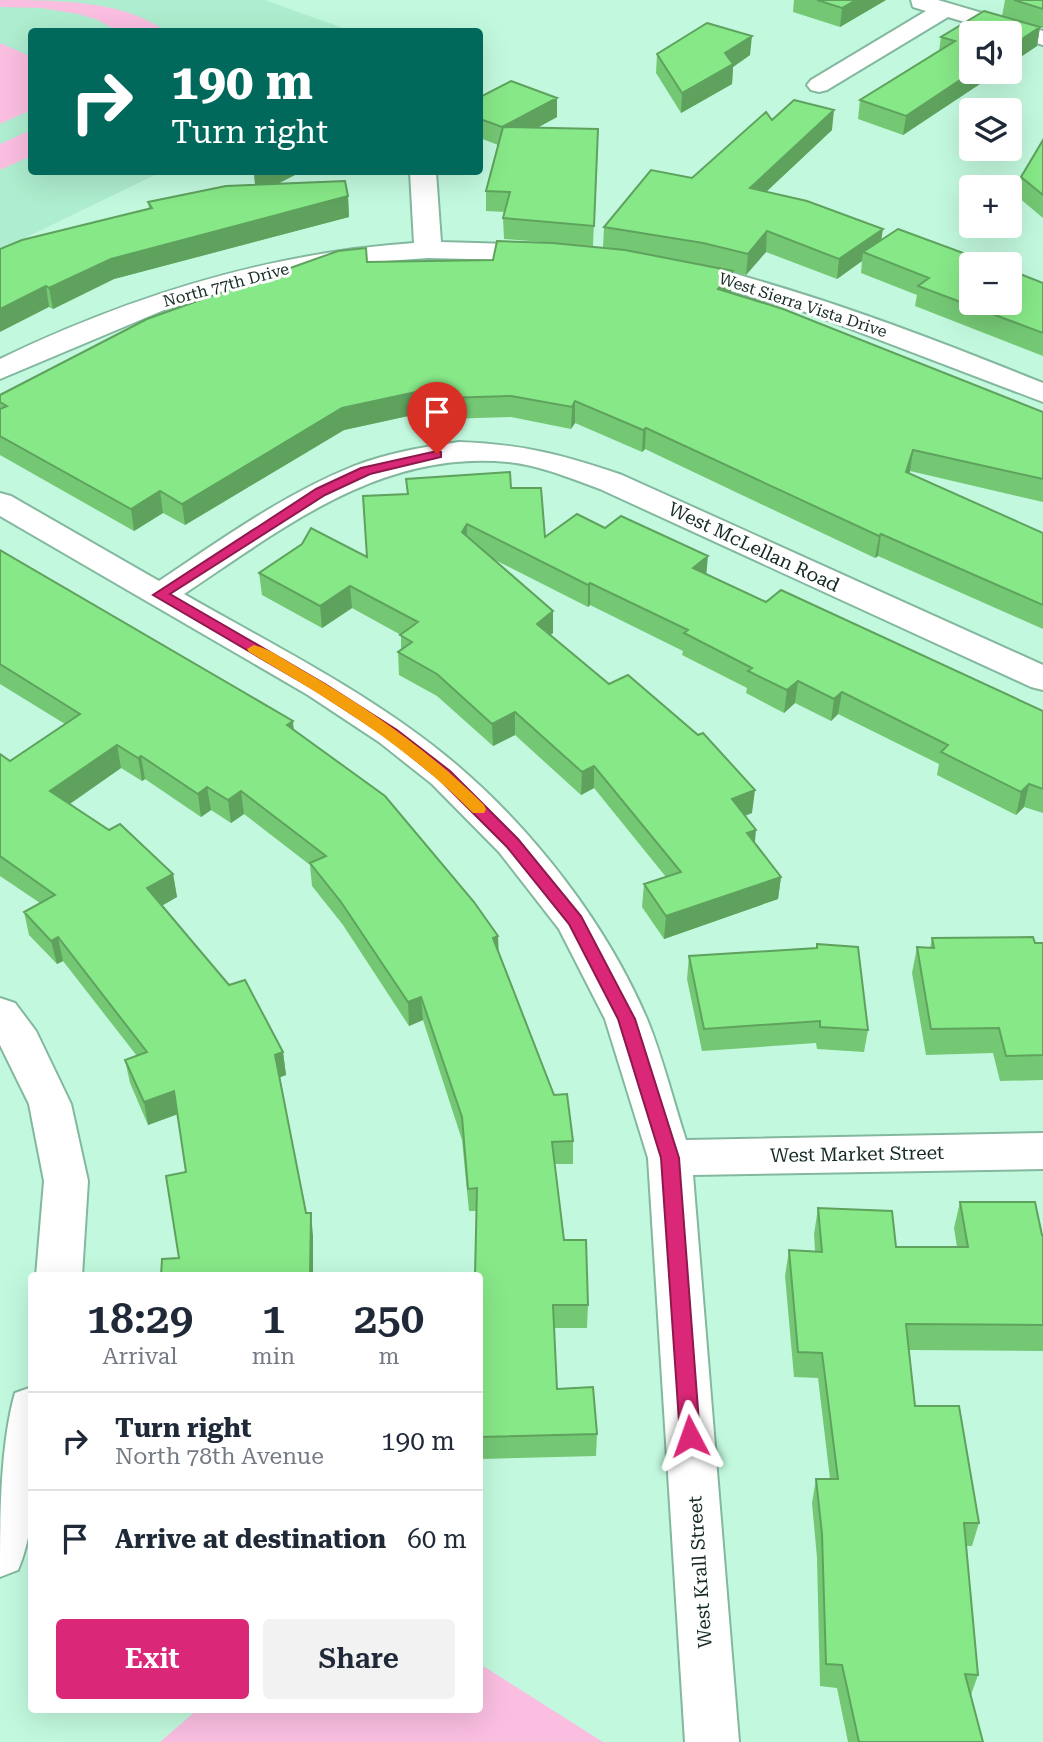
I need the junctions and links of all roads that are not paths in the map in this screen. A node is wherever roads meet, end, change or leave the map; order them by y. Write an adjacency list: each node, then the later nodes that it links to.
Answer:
1 (915, 0): 2 (street)
2 (945, 9): 3 (street); 4 (street)
3 (1043, 38)
4 (819, 85)
5 (423, 175): 6 (street)
6 (428, 250): 7 (street); 9 (street, North 77th Drive)
7 (569, 254)
8 (649, 262): 10 (street, West Sierra Vista Drive)
9 (0, 370)
10 (1043, 393)
11 (0, 503): 12 (street, West Krall Street)
12 (160, 595): 13 (street, West McLellan Road); 16 (street, West Krall Street)
13 (1043, 680)
14 (0, 1014): 17 (street)
15 (1043, 1151): 16 (street, West Market Street)
16 (670, 1158): 20 (street, West Krall Street)
17 (59, 1272)
18 (28, 1426): 19 (street)
19 (0, 1553)
20 (712, 1742)

